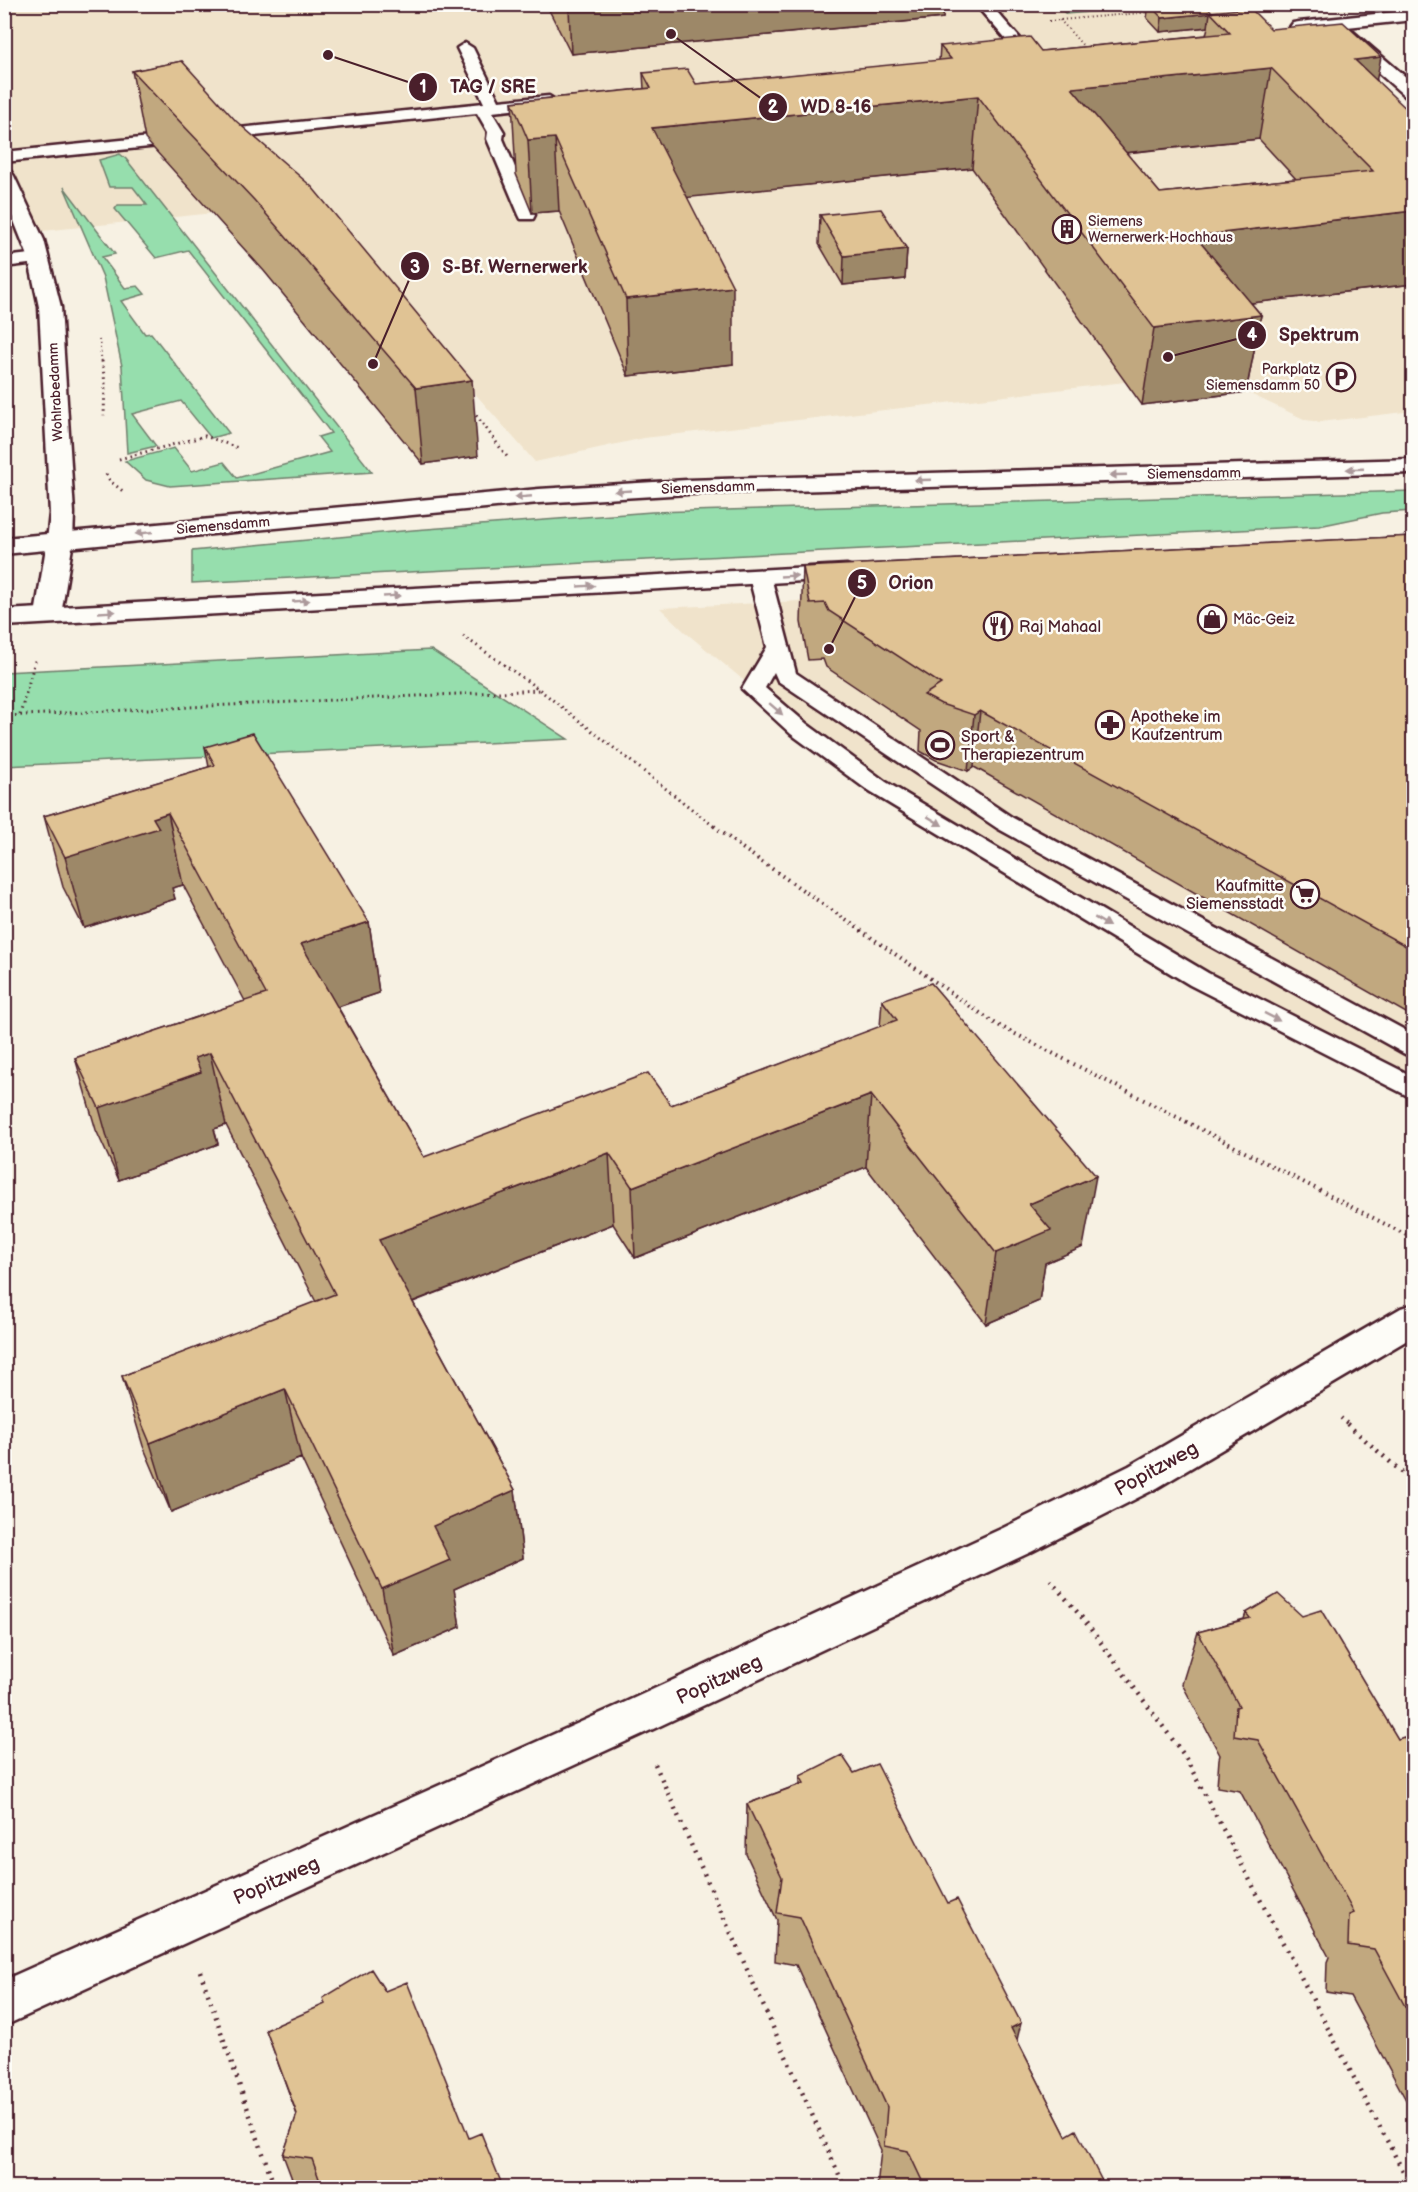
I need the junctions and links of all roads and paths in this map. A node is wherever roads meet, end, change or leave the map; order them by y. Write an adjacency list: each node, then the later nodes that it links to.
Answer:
1 (982, 4): 8 (lane)
2 (1212, 4): 3 (path)
3 (1195, 8)
4 (1161, 11): 6 (path)
5 (1413, 15): 7 (street)
6 (1060, 20): 8 (path); 11 (path)
7 (1333, 23): 9 (street); 14 (street)
8 (1001, 26): 12 (lane)
9 (1283, 29)
10 (465, 48): 16 (lane)
11 (1087, 50): 12 (lane)
12 (1027, 55): 13 (lane)
13 (1003, 57)
14 (1413, 94)
15 (567, 100): 16 (lane)
16 (488, 108): 17 (lane); 19 (lane)
17 (4, 157)
18 (4, 176): 20 (street, Wohlrabedamm)
19 (527, 214)
20 (39, 258): 21 (lane); 27 (street, Wohlrabedamm)
21 (4, 262)
22 (471, 410): 26 (path)
23 (238, 448): 24 (path)
24 (119, 459)
25 (1413, 466): 26 (street, Siemensdamm, one-way to 26)
26 (539, 496): 27 (street, Siemensdamm, one-way to 27)
27 (60, 541): 28 (street, Siemensdamm); 31 (street, Wohlrabedamm)
28 (4, 546)
29 (872, 572): 30 (street, one-way to 29)
30 (760, 577): 31 (street, one-way to 30); 34 (lane)
31 (48, 615): 32 (street)
32 (4, 618)
33 (463, 636): 36 (path)
34 (778, 647): 39 (lane); 40 (lane, one-way to 40)
35 (36, 656): 37 (path)
36 (540, 690): 37 (path); 41 (path)
37 (20, 714): 38 (path)
38 (4, 716)
39 (1413, 1047)
40 (1413, 1089)
41 (1413, 1239)
42 (1413, 1317): 43 (street, Popitzweg)
43 (1302, 1384): 44 (path); 45 (street, Popitzweg)
44 (1413, 1483)
45 (1017, 1540): 46 (street, Popitzweg); 51 (path)
46 (634, 1718): 47 (street, Popitzweg); 50 (path)
47 (183, 1922): 48 (street, Popitzweg); 49 (path)
48 (4, 2003)
49 (274, 2187)
50 (845, 2187)
51 (1412, 2187)

